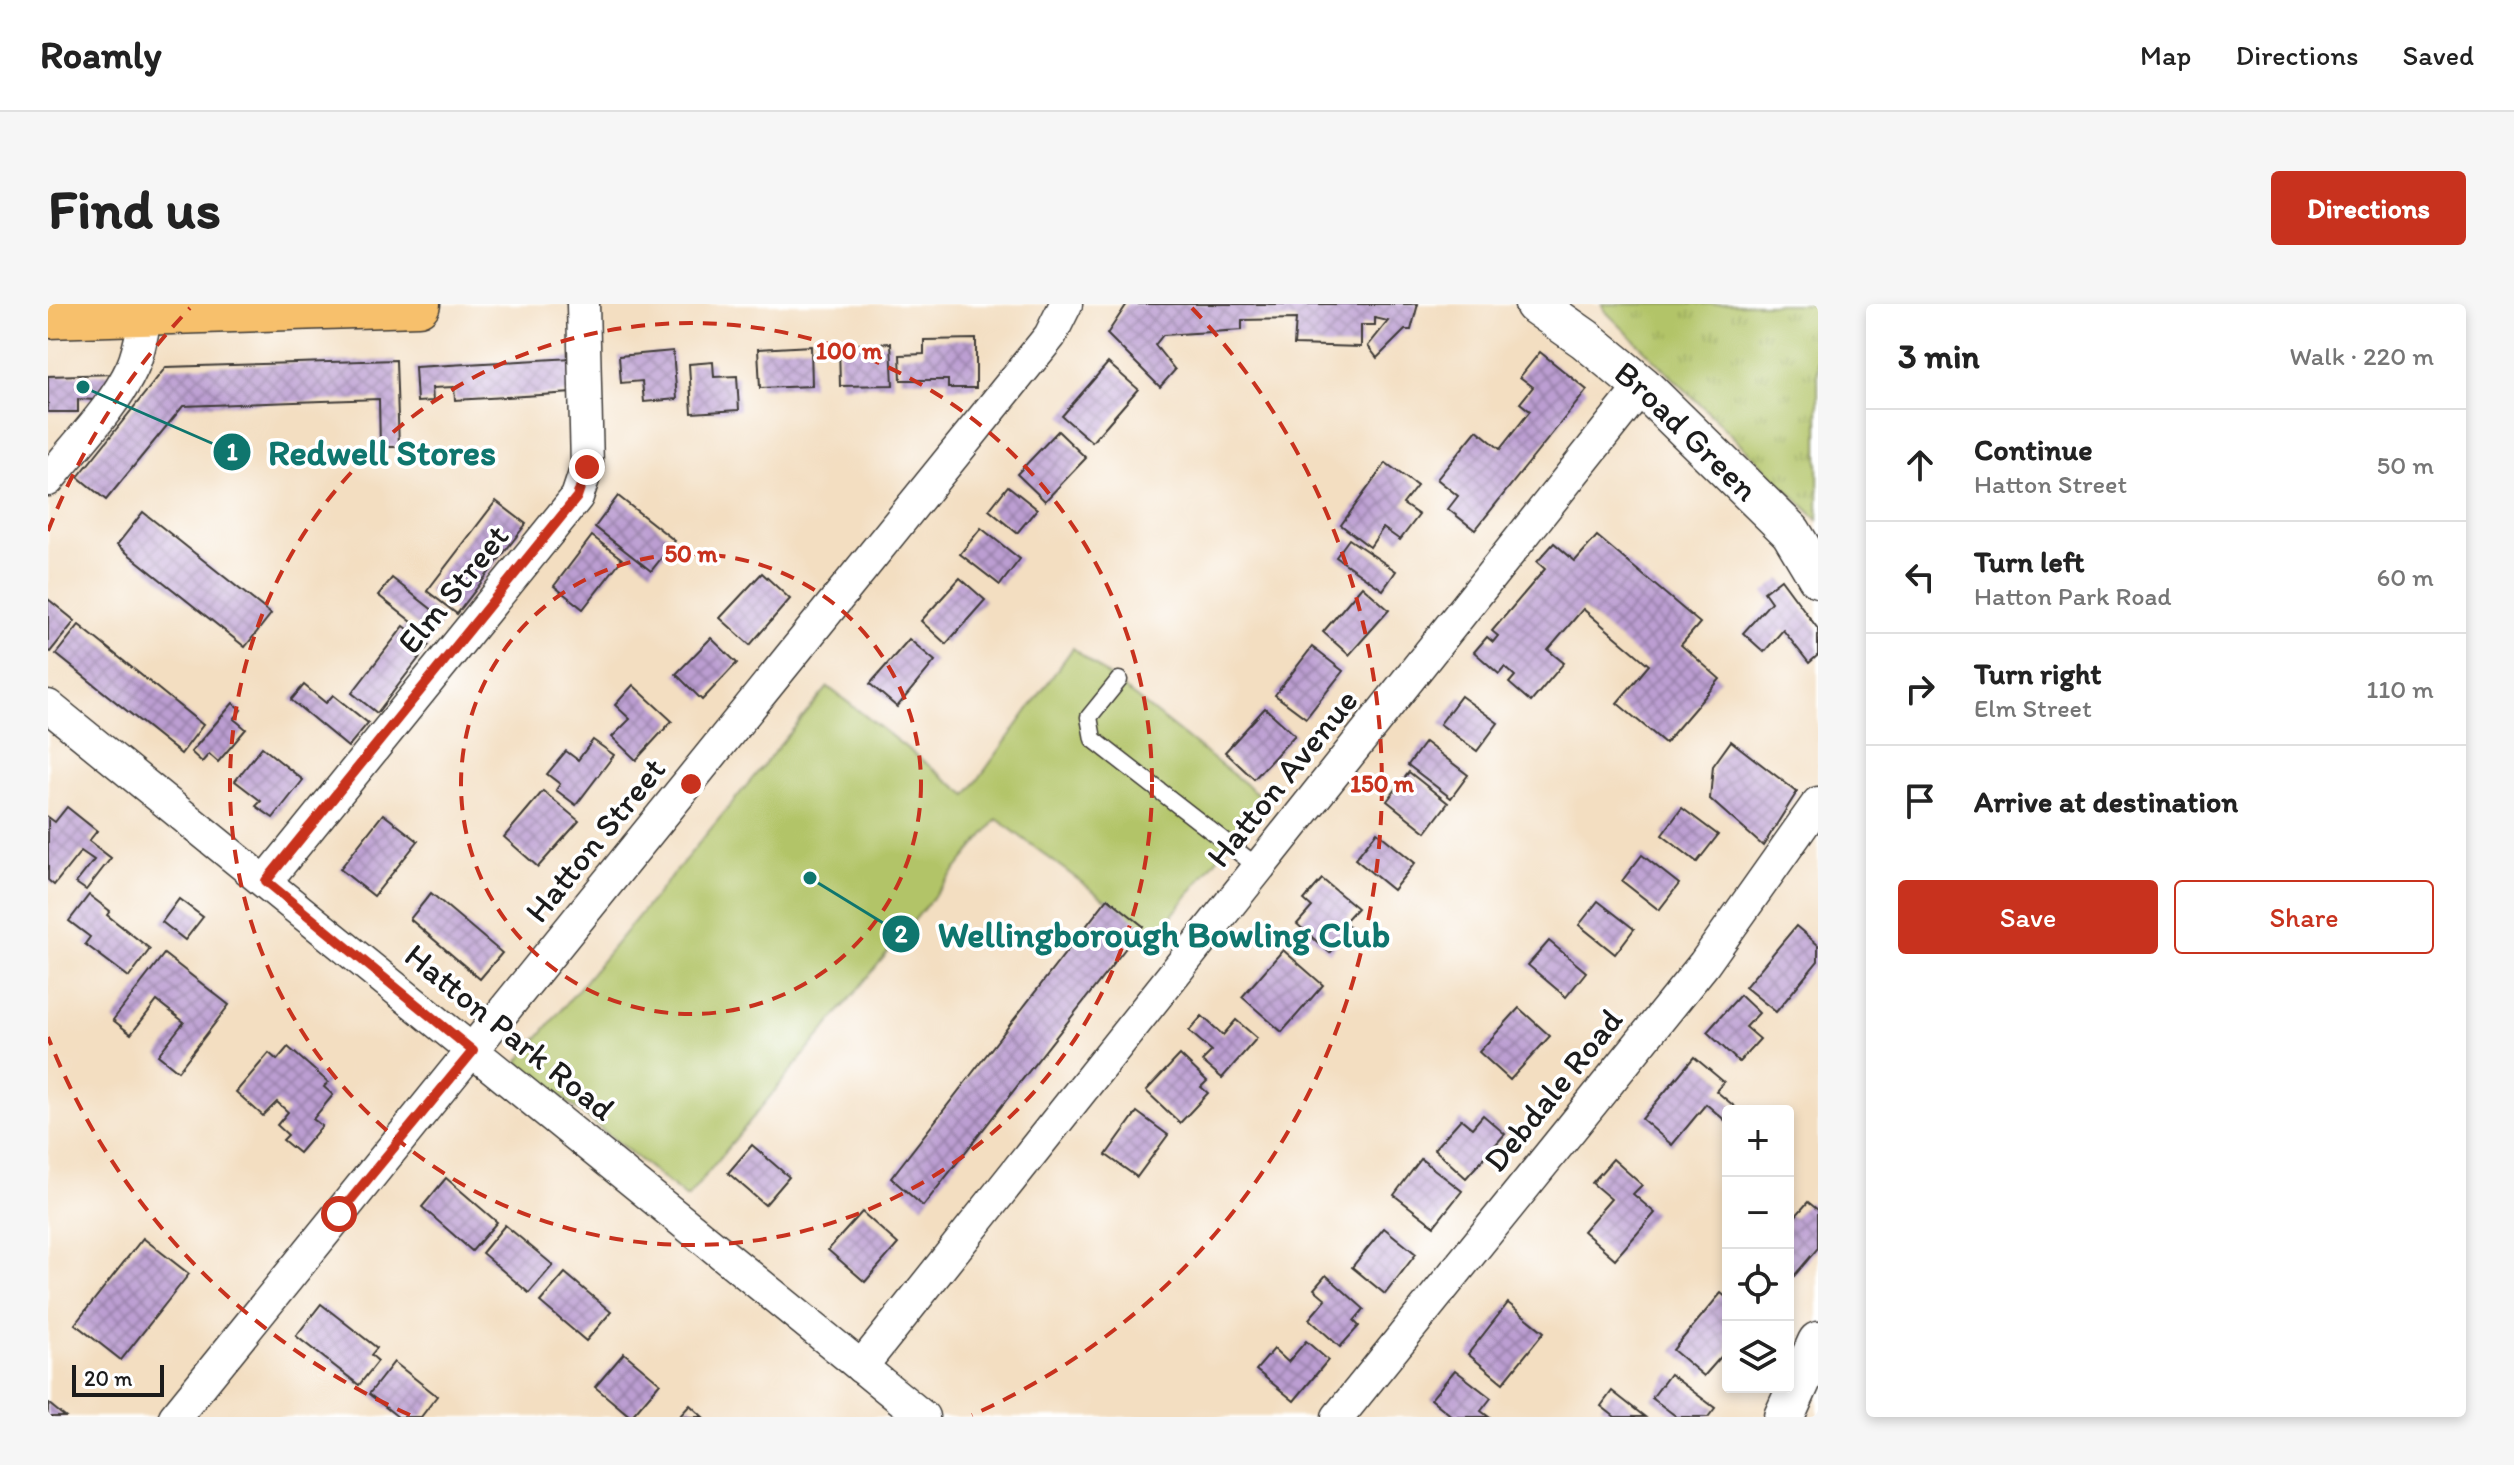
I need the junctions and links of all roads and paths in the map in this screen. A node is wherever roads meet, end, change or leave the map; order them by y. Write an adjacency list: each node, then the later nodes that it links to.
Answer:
1 (418, 304): 5 (main road)
2 (583, 304): 15 (street, Elm Street)
3 (1066, 304): 16 (street, Hatton Street)
4 (1535, 304): 8 (street, Broad Green)
5 (339, 306): 6 (main road)
6 (146, 313): 7 (main road); 9 (street)
7 (48, 316)
8 (1642, 386): 10 (street, Broad Green); 14 (street, Hatton Avenue)
9 (48, 480)
10 (1818, 577)
11 (1119, 680): 14 (lane)
12 (48, 706): 15 (street, Hatton Park Road)
13 (1818, 803): 21 (street, Debdale Road)
14 (1259, 868): 18 (street, Hatton Avenue)
15 (266, 881): 16 (street, Hatton Park Road)
16 (473, 1051): 18 (street, Hatton Park Road); 19 (street, Hatton Street)
17 (1818, 1342): 22 (street)
18 (861, 1367): 20 (street, Hatton Park Road)
19 (175, 1417)
20 (923, 1417)
21 (1338, 1417)
22 (1784, 1417)

